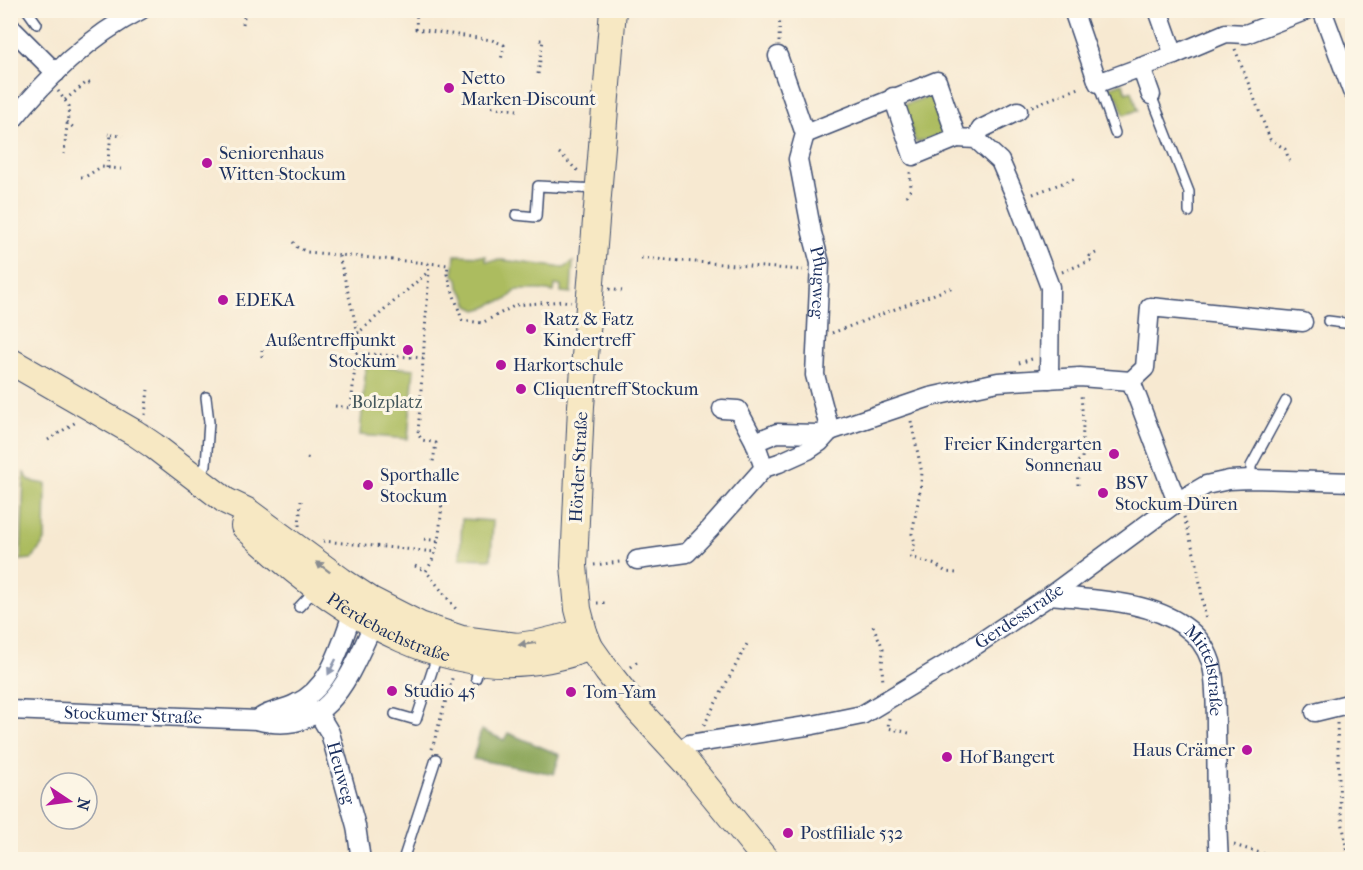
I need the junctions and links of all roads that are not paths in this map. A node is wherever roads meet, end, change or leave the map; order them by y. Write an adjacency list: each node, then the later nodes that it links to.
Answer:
1 (27, 10): 8 (lane)
2 (141, 10): 13 (street)
3 (613, 10): 24 (main road, Hörder Straße)
4 (1074, 10): 14 (street)
5 (1158, 10): 10 (street)
6 (1306, 10): 10 (street)
7 (1322, 10): 15 (street)
8 (37, 24)
9 (10, 27): 13 (street)
10 (1174, 55): 12 (street)
11 (778, 56): 21 (street)
12 (1141, 67): 14 (street); 16 (street)
13 (53, 76): 19 (street)
14 (1098, 83): 20 (lane)
15 (1353, 91)
16 (1151, 95): 25 (lane)
17 (893, 97): 21 (street); 22 (street); 22 (street)
18 (1018, 111): 23 (street)
19 (10, 123)
20 (1115, 133)
21 (805, 134): 36 (street, Pflugweg)
22 (957, 138): 23 (street)
23 (976, 139): 31 (street)
24 (592, 182): 26 (lane); 49 (main road, Hörder Straße)
25 (1190, 212)
26 (516, 215)
27 (1328, 321): 29 (lane)
28 (1303, 322): 32 (street)
29 (1353, 324)
30 (10, 361): 39 (main road, Pferdebachstraße)
31 (1049, 379): 32 (street); 36 (street)
32 (1131, 381): 43 (street)
33 (206, 396): 39 (lane)
34 (1287, 401): 40 (lane)
35 (722, 409): 37 (street)
36 (830, 431): 37 (street); 38 (street)
37 (755, 442): 38 (street)
38 (764, 468): 44 (street)
39 (197, 478): 42 (main road, Pferdebachstraße)
40 (1251, 479): 41 (street, Gerdesstraße); 43 (street, Gerdesstraße)
41 (1353, 482)
42 (226, 501): 45 (main road, Pferdebachstraße); 48 (main road, Pferdebachstraße, one-way to 42)
43 (1177, 502): 46 (street, Gerdesstraße)
44 (637, 560)
45 (316, 588): 47 (lane); 48 (main road, Pferdebachstraße)
46 (1051, 596): 58 (street, Gerdesstraße); 63 (street, Mittelstraße)
47 (299, 607)
48 (365, 612): 49 (main road, Pferdebachstraße, one-way to 48); 50 (main road, Pferdebachstraße); 51 (street, Stockumer Straße, one-way to 51); 55 (street, Stockumer Straße)
49 (587, 640): 50 (main road, Pferdebachstraße); 58 (main road, Hörder Straße)
50 (446, 662): 56 (lane)
51 (297, 704): 55 (street); 57 (street, Stockumer Straße)
52 (1344, 704): 54 (street)
53 (10, 710): 57 (street, Stockumer Straße)
54 (1315, 712)
55 (318, 713): 57 (street, Stockumer Straße); 60 (street, Heuweg)
56 (395, 714)
57 (257, 720)
58 (677, 753): 62 (main road, Hörder Straße)
59 (436, 759): 61 (lane)
60 (361, 860)
61 (403, 860)
62 (766, 860)
63 (1219, 860)

